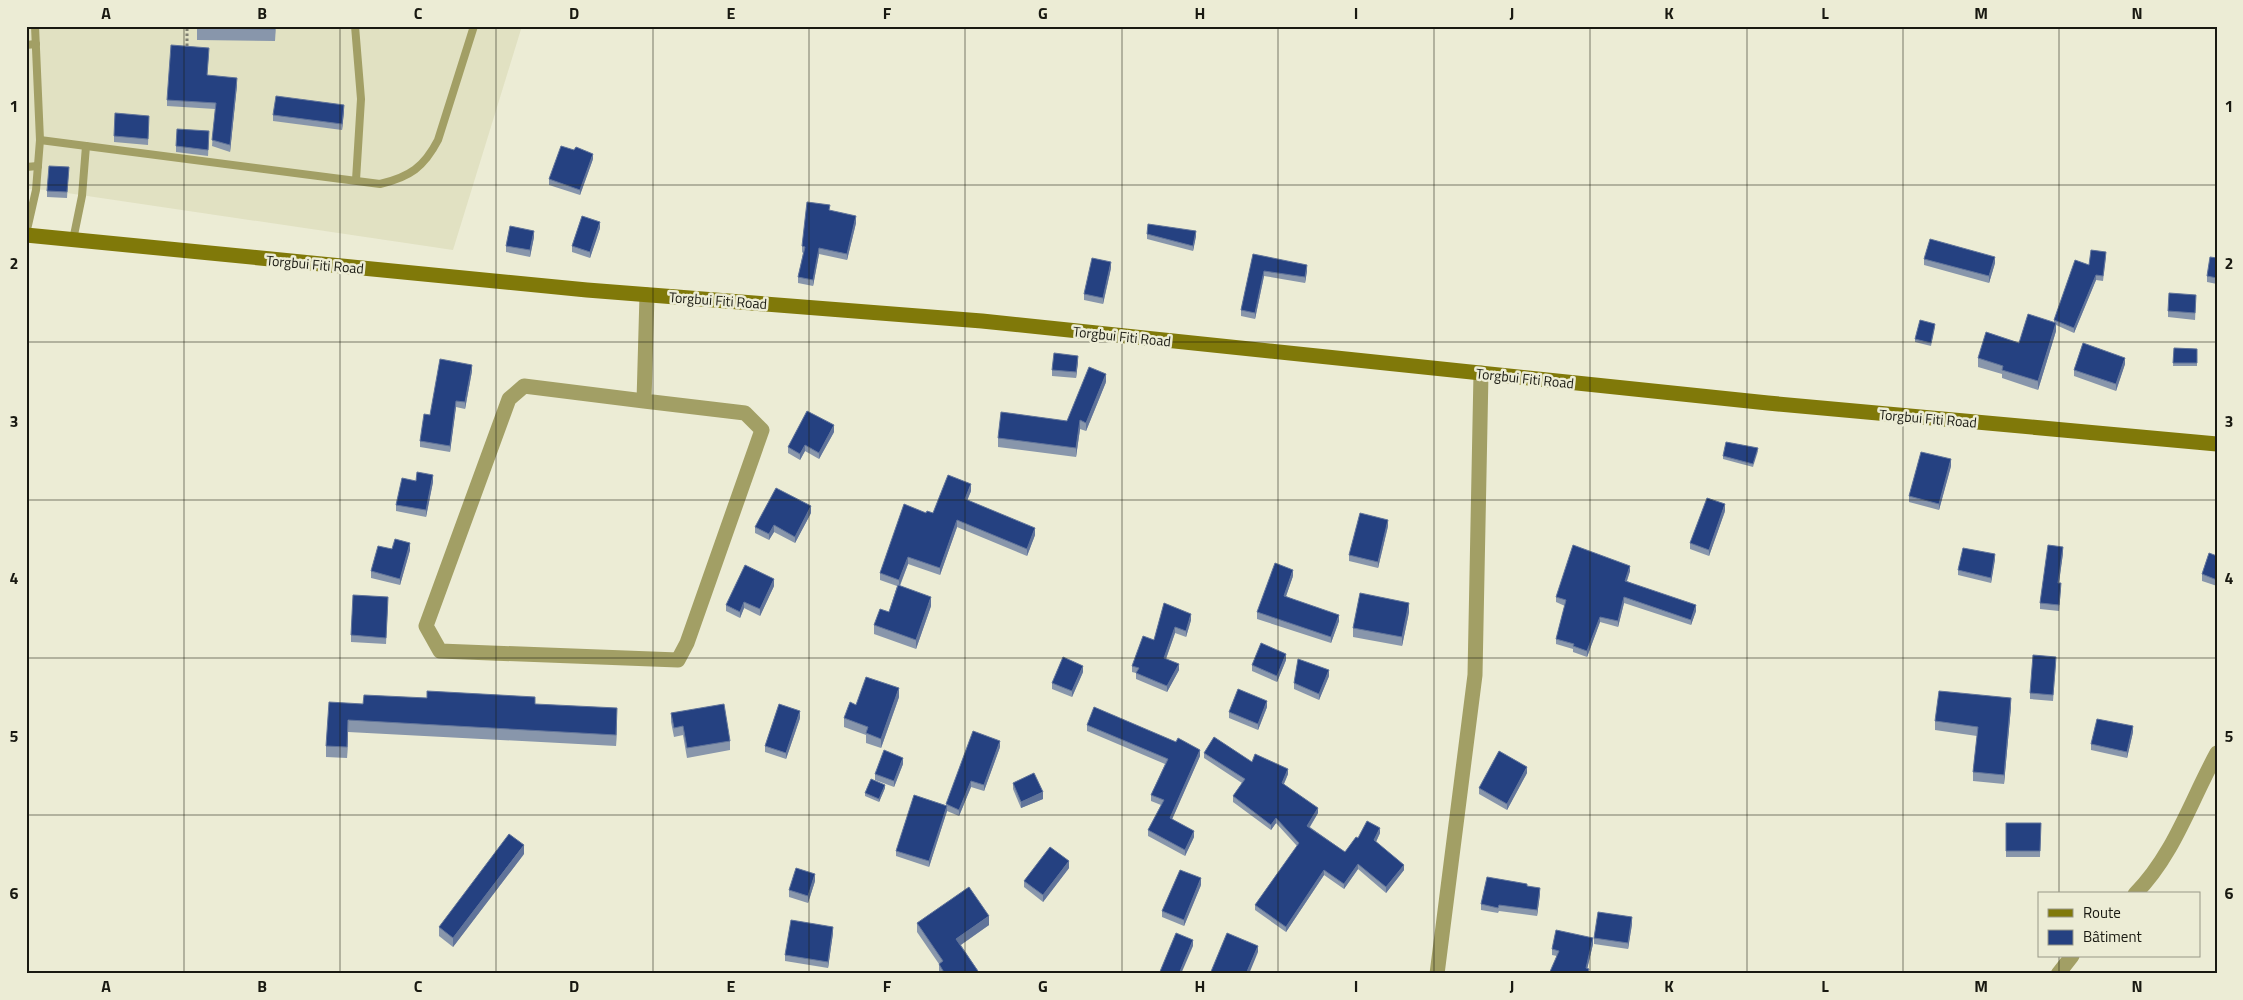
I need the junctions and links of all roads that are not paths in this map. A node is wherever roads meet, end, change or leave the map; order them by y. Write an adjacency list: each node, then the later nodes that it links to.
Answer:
1 (36, 26): 4 (lane)
2 (355, 26): 10 (lane)
3 (474, 26): 10 (lane)
4 (36, 44): 5 (lane); 6 (lane)
5 (26, 45)
6 (40, 140): 7 (lane); 8 (lane)
7 (86, 146): 10 (lane); 12 (lane)
8 (38, 166): 9 (lane); 11 (lane)
9 (26, 167)
10 (356, 180)
11 (26, 234): 12 (street, Torgbui Fiti Road)
12 (73, 241): 13 (street, Torgbui Fiti Road)
13 (647, 295): 14 (street, Torgbui Fiti Road); 15 (street)
14 (1481, 373): 16 (street, Torgbui Fiti Road); 20 (street)
15 (644, 401): 15 (street)
16 (2217, 444)
17 (2217, 752): 18 (street)
18 (2137, 892)
19 (2070, 958): 21 (street)
20 (1437, 974)
21 (2058, 974)

